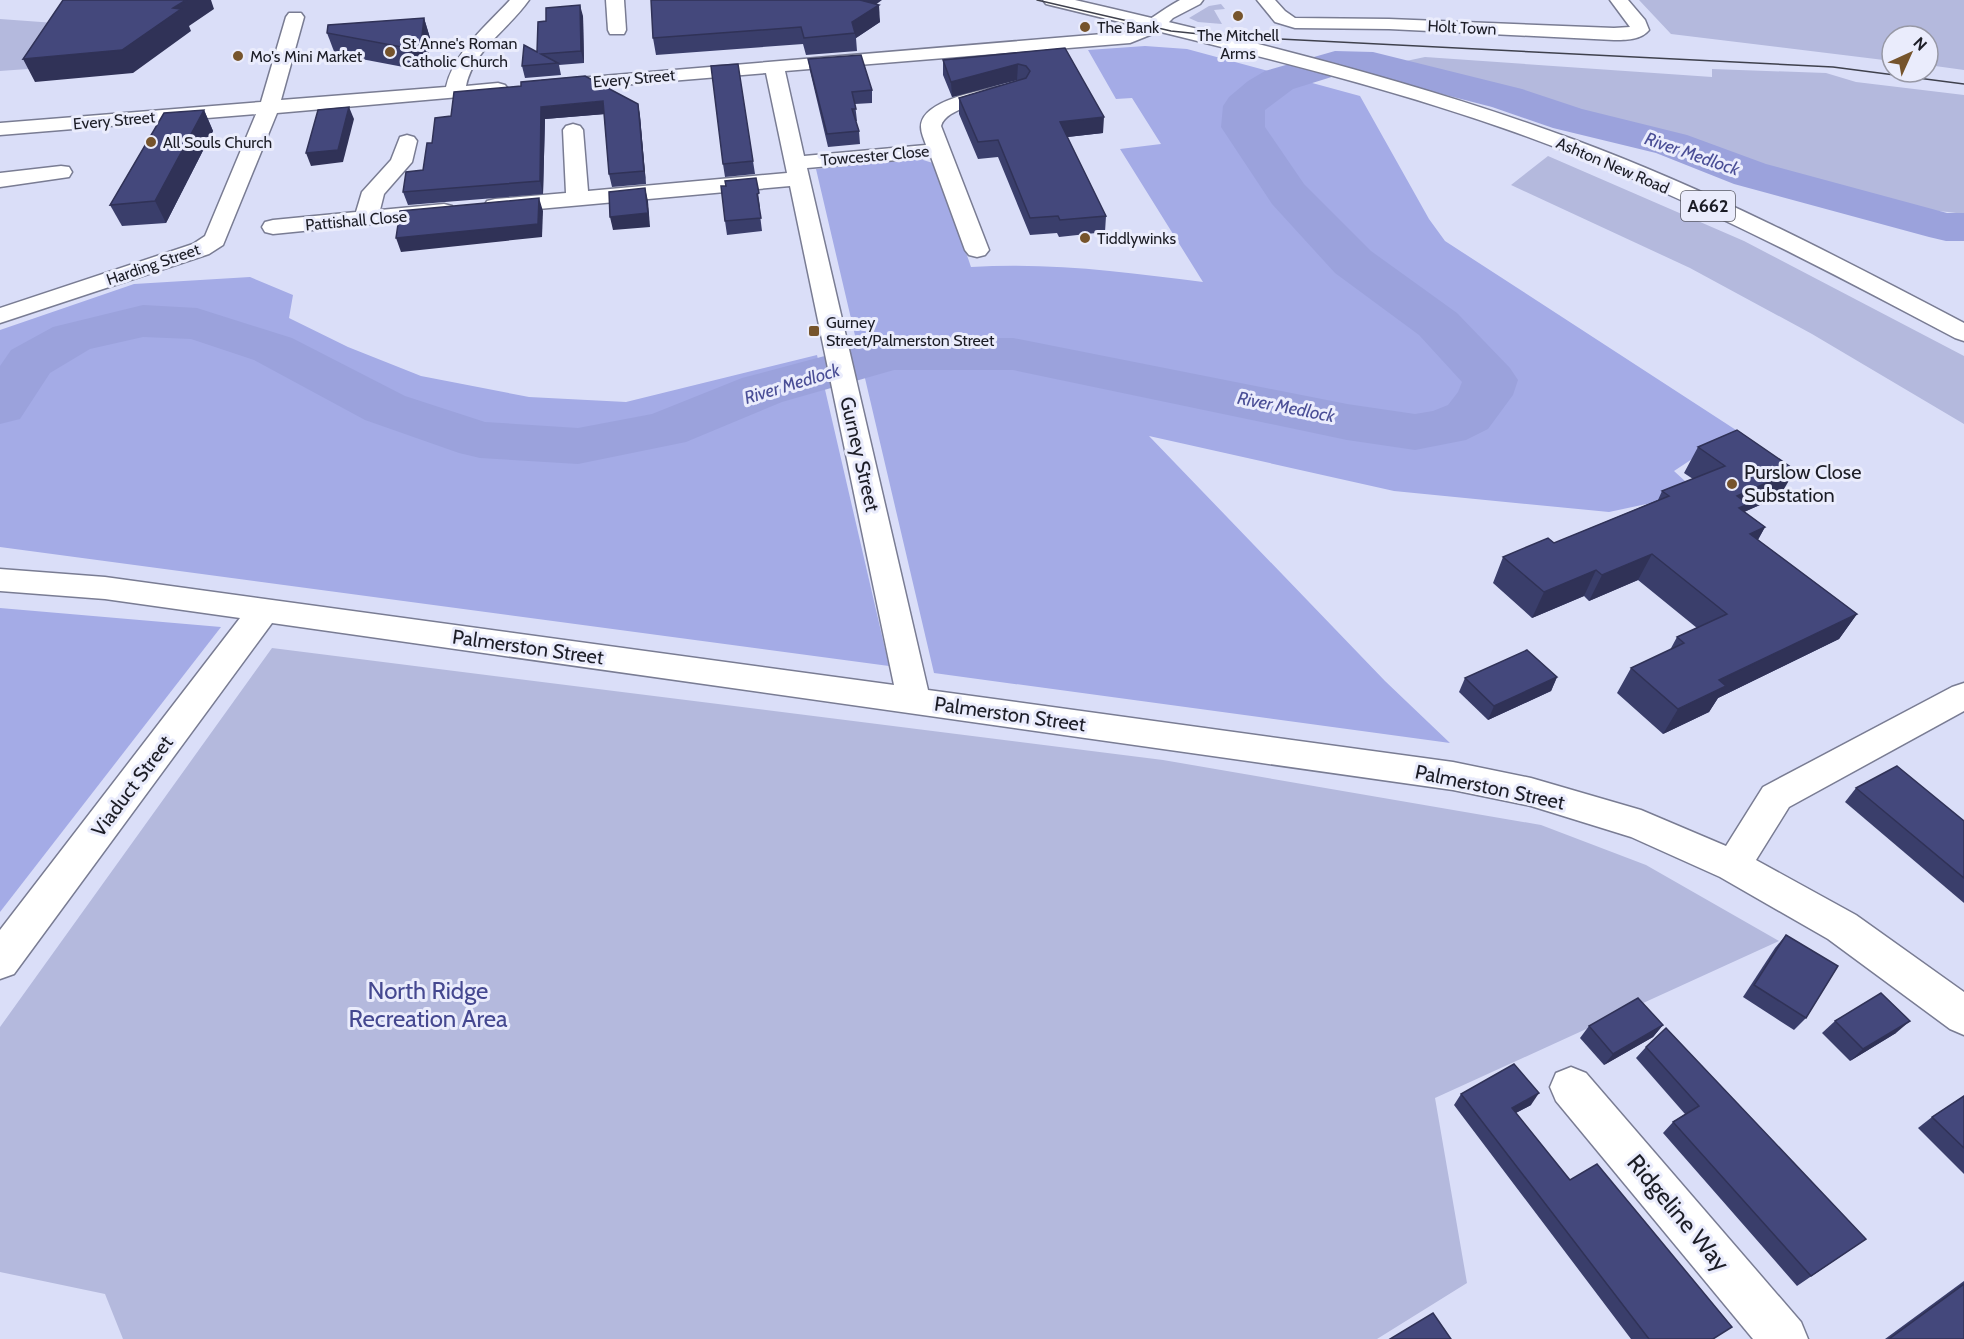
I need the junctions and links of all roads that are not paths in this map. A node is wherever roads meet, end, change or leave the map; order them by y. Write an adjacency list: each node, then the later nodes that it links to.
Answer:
1 (524, 0): 14 (street)
2 (615, 0): 11 (street)
3 (1053, 0): 9 (street, A662)
4 (1194, 0): 9 (street, Every Street)
5 (1266, 0): 10 (street, Holt Town)
6 (1619, 0): 10 (street, Holt Town)
7 (1474, 7): 10 (street)
8 (295, 17): 15 (street, Harding Street)
9 (1158, 25): 12 (street, Every Street); 30 (street, Ashton New Road / A662)
10 (1494, 28)
11 (617, 30)
12 (774, 66): 14 (street, Every Street); 21 (street, Gurney Street)
13 (1018, 88): 20 (street, Towcester Close)
14 (455, 92): 15 (street, Every Street)
15 (269, 108): 16 (street, Every Street); 29 (street, Harding Street)
16 (58, 125): 17 (street, Every Street); 23 (street)
17 (0, 129)
18 (573, 130): 25 (street)
19 (407, 141): 26 (street)
20 (939, 150): 21 (street, Towcester Close); 28 (street)
21 (797, 171): 25 (street, Pattishall Close); 34 (street, Gurney Street)
22 (62, 172): 23 (street)
23 (32, 176): 24 (street)
24 (0, 180)
25 (577, 199): 26 (street, Pattishall Close)
26 (366, 219): 27 (street, Pattishall Close)
27 (273, 227)
28 (977, 250)
29 (0, 316)
30 (1964, 333)
31 (0, 580): 32 (street, Palmerston Street)
32 (263, 611): 34 (street, Palmerston Street); 36 (street, Viaduct Street)
33 (1964, 696): 35 (street)
34 (915, 701): 35 (street, Palmerston Street)
35 (1733, 866): 37 (street, Palmerston Street)
36 (0, 961)
37 (1964, 1016)
38 (1571, 1088): 39 (street, Ridgeline Way)
39 (1784, 1339)

